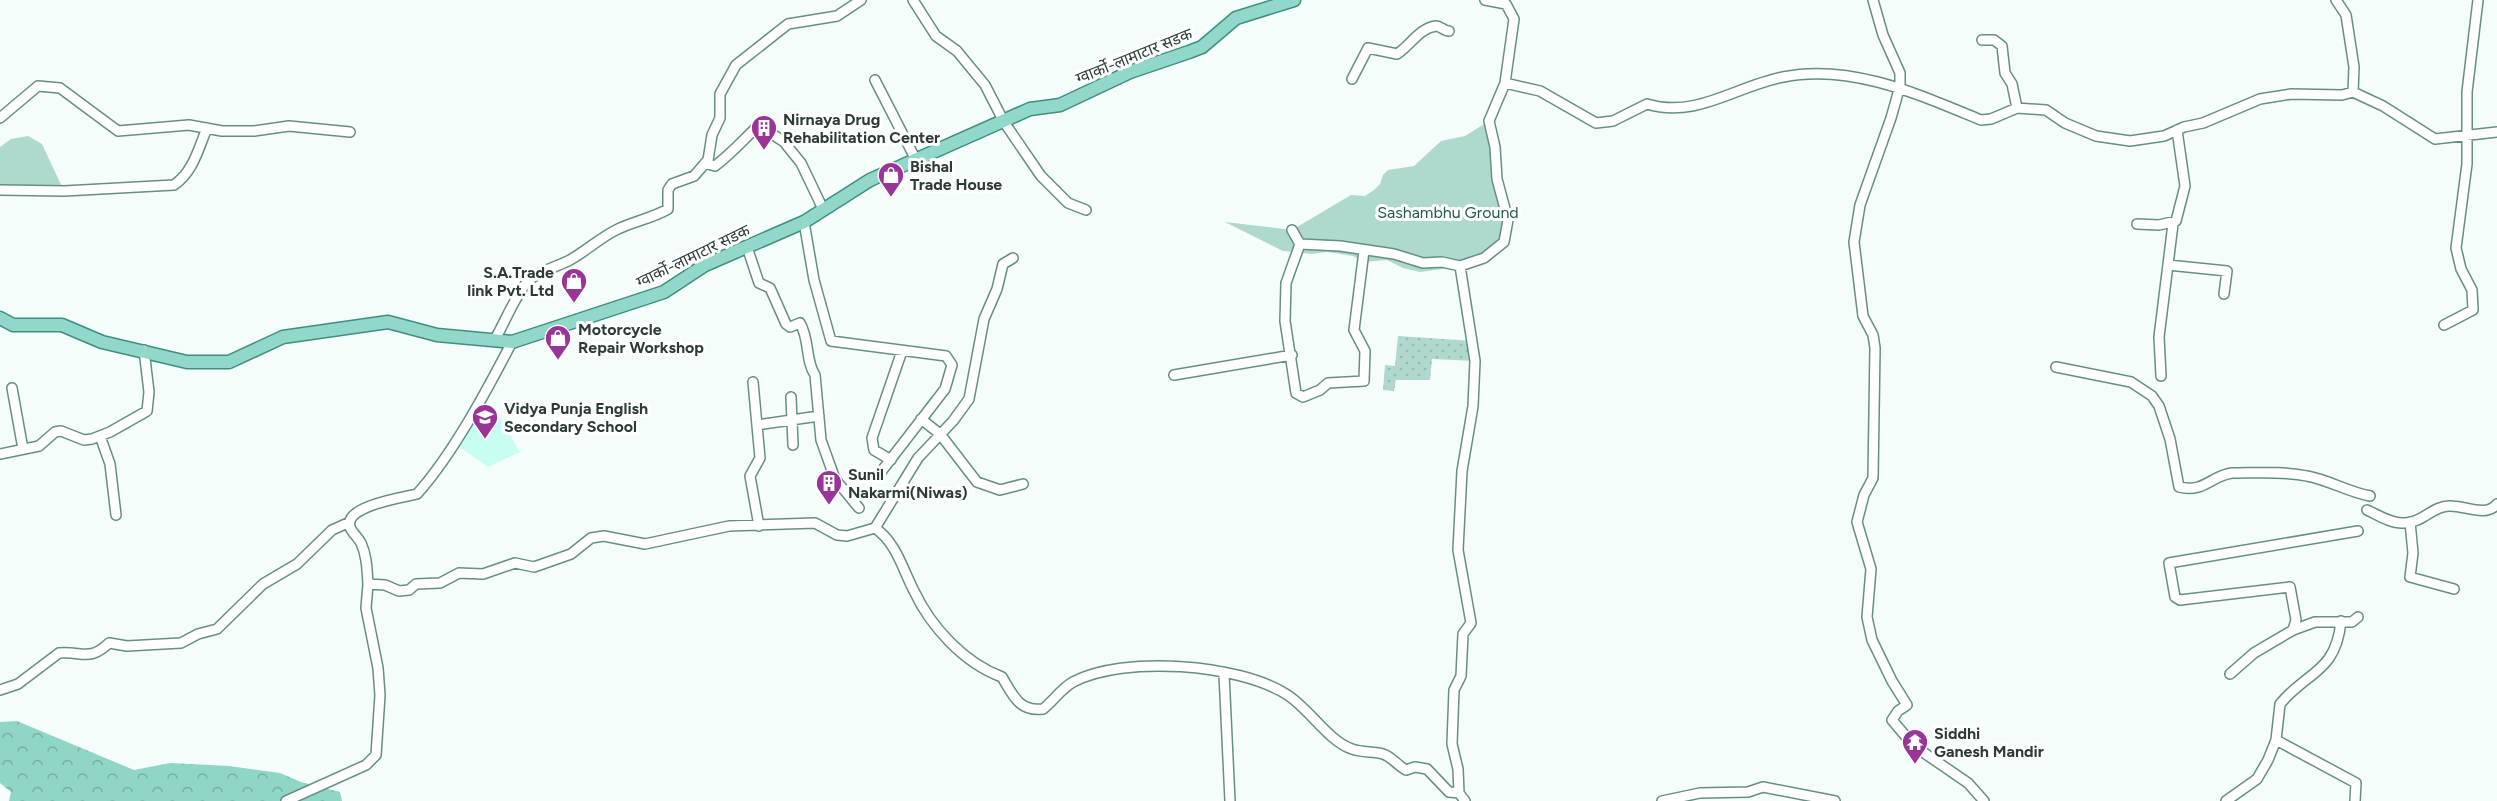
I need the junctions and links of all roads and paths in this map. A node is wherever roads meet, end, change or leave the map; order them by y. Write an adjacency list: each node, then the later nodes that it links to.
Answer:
1 (861, 0): 24 (street)
2 (913, 0): 17 (street)
3 (1294, 0): 17 (main road, ग्वार्को-लामाटार सडक)
4 (1485, 0): 12 (street)
5 (1873, 0): 13 (street)
6 (2336, 0): 14 (street)
7 (2478, 0): 22 (street)
8 (1449, 31): 10 (street)
9 (1982, 40): 15 (street)
10 (1352, 79)
11 (875, 80): 23 (street)
12 (1505, 83): 13 (street); 37 (street)
13 (1900, 86): 15 (street); 88 (street)
14 (2353, 92): 19 (street); 22 (street)
15 (2018, 108): 19 (street)
16 (0, 118): 18 (street)
17 (1004, 122): 23 (main road, ग्वार्को-लामाटार सडक); 27 (street)
18 (207, 128): 20 (street); 25 (street)
19 (2177, 130): 30 (street)
20 (350, 132)
21 (2497, 132): 22 (street)
22 (2467, 134): 40 (street)
23 (916, 160): 26 (main road, ग्वार्को-लामाटार सडक)
24 (705, 164): 26 (street); 41 (street)
25 (0, 190)
26 (823, 209): 28 (main road, ग्वार्को-लामाटार सडक)
27 (1086, 210)
28 (804, 222): 33 (main road, ग्वार्को-लामाटार सडक); 44 (street)
29 (2137, 224): 30 (street)
30 (2173, 224): 36 (street)
31 (1292, 230): 32 (street)
32 (1300, 243): 34 (street); 45 (street)
33 (747, 247): 42 (main road, ग्वार्को-लामाटार सडक); 52 (street)
34 (1364, 250): 37 (street); 45 (street)
35 (1013, 258): 56 (street)
36 (2168, 265): 38 (street); 48 (street)
37 (1460, 267): 83 (street)
38 (2224, 294)
39 (0, 318): 43 (main road, ग्वार्को-लामाटार सडक)
40 (2444, 325)
41 (494, 341): 42 (main road, ग्वार्को-लामाटार सडक); 43 (main road, ग्वार्को-लामाटार सडक)
42 (512, 342): 69 (street)
43 (144, 350): 57 (street)
44 (902, 351): 53 (street); 61 (street)
45 (1292, 355): 47 (street)
46 (2056, 367): 64 (street)
47 (1174, 375)
48 (2161, 376)
49 (753, 382): 55 (street)
50 (12, 388): 59 (street)
51 (791, 397): 54 (street)
52 (819, 416): 54 (street); 66 (street)
53 (921, 419): 56 (street); 61 (street)
54 (793, 422): 55 (street); 58 (street)
55 (757, 425): 71 (street)
56 (940, 434): 63 (street); 72 (street)
57 (100, 436): 59 (street); 68 (street)
58 (793, 445)
59 (23, 449): 60 (street)
60 (0, 454)
61 (891, 460): 62 (street)
62 (877, 477)
63 (1023, 484)
64 (2370, 496)
65 (2497, 504): 70 (street)
66 (859, 508)
67 (2367, 510): 70 (street)
68 (116, 515)
69 (350, 522): 74 (street); 81 (street)
70 (2410, 522): 75 (street)
71 (759, 526): 72 (street); 74 (street)
72 (875, 528): 79 (street)
73 (2358, 531): 78 (street)
74 (368, 584): 84 (street)
75 (2454, 589)
76 (2358, 617): 77 (street)
77 (2341, 621): 78 (street); 82 (street)
78 (2293, 630): 80 (street)
79 (1224, 674): 83 (street); 85 (street)
80 (2230, 674)
81 (0, 690)
82 (2276, 740): 89 (street); 90 (street)
83 (1462, 797)
84 (288, 799)
85 (1230, 801)
86 (1662, 801): 87 (street)
87 (1835, 801)
88 (1984, 801)
89 (2226, 801)
90 (2355, 801)

